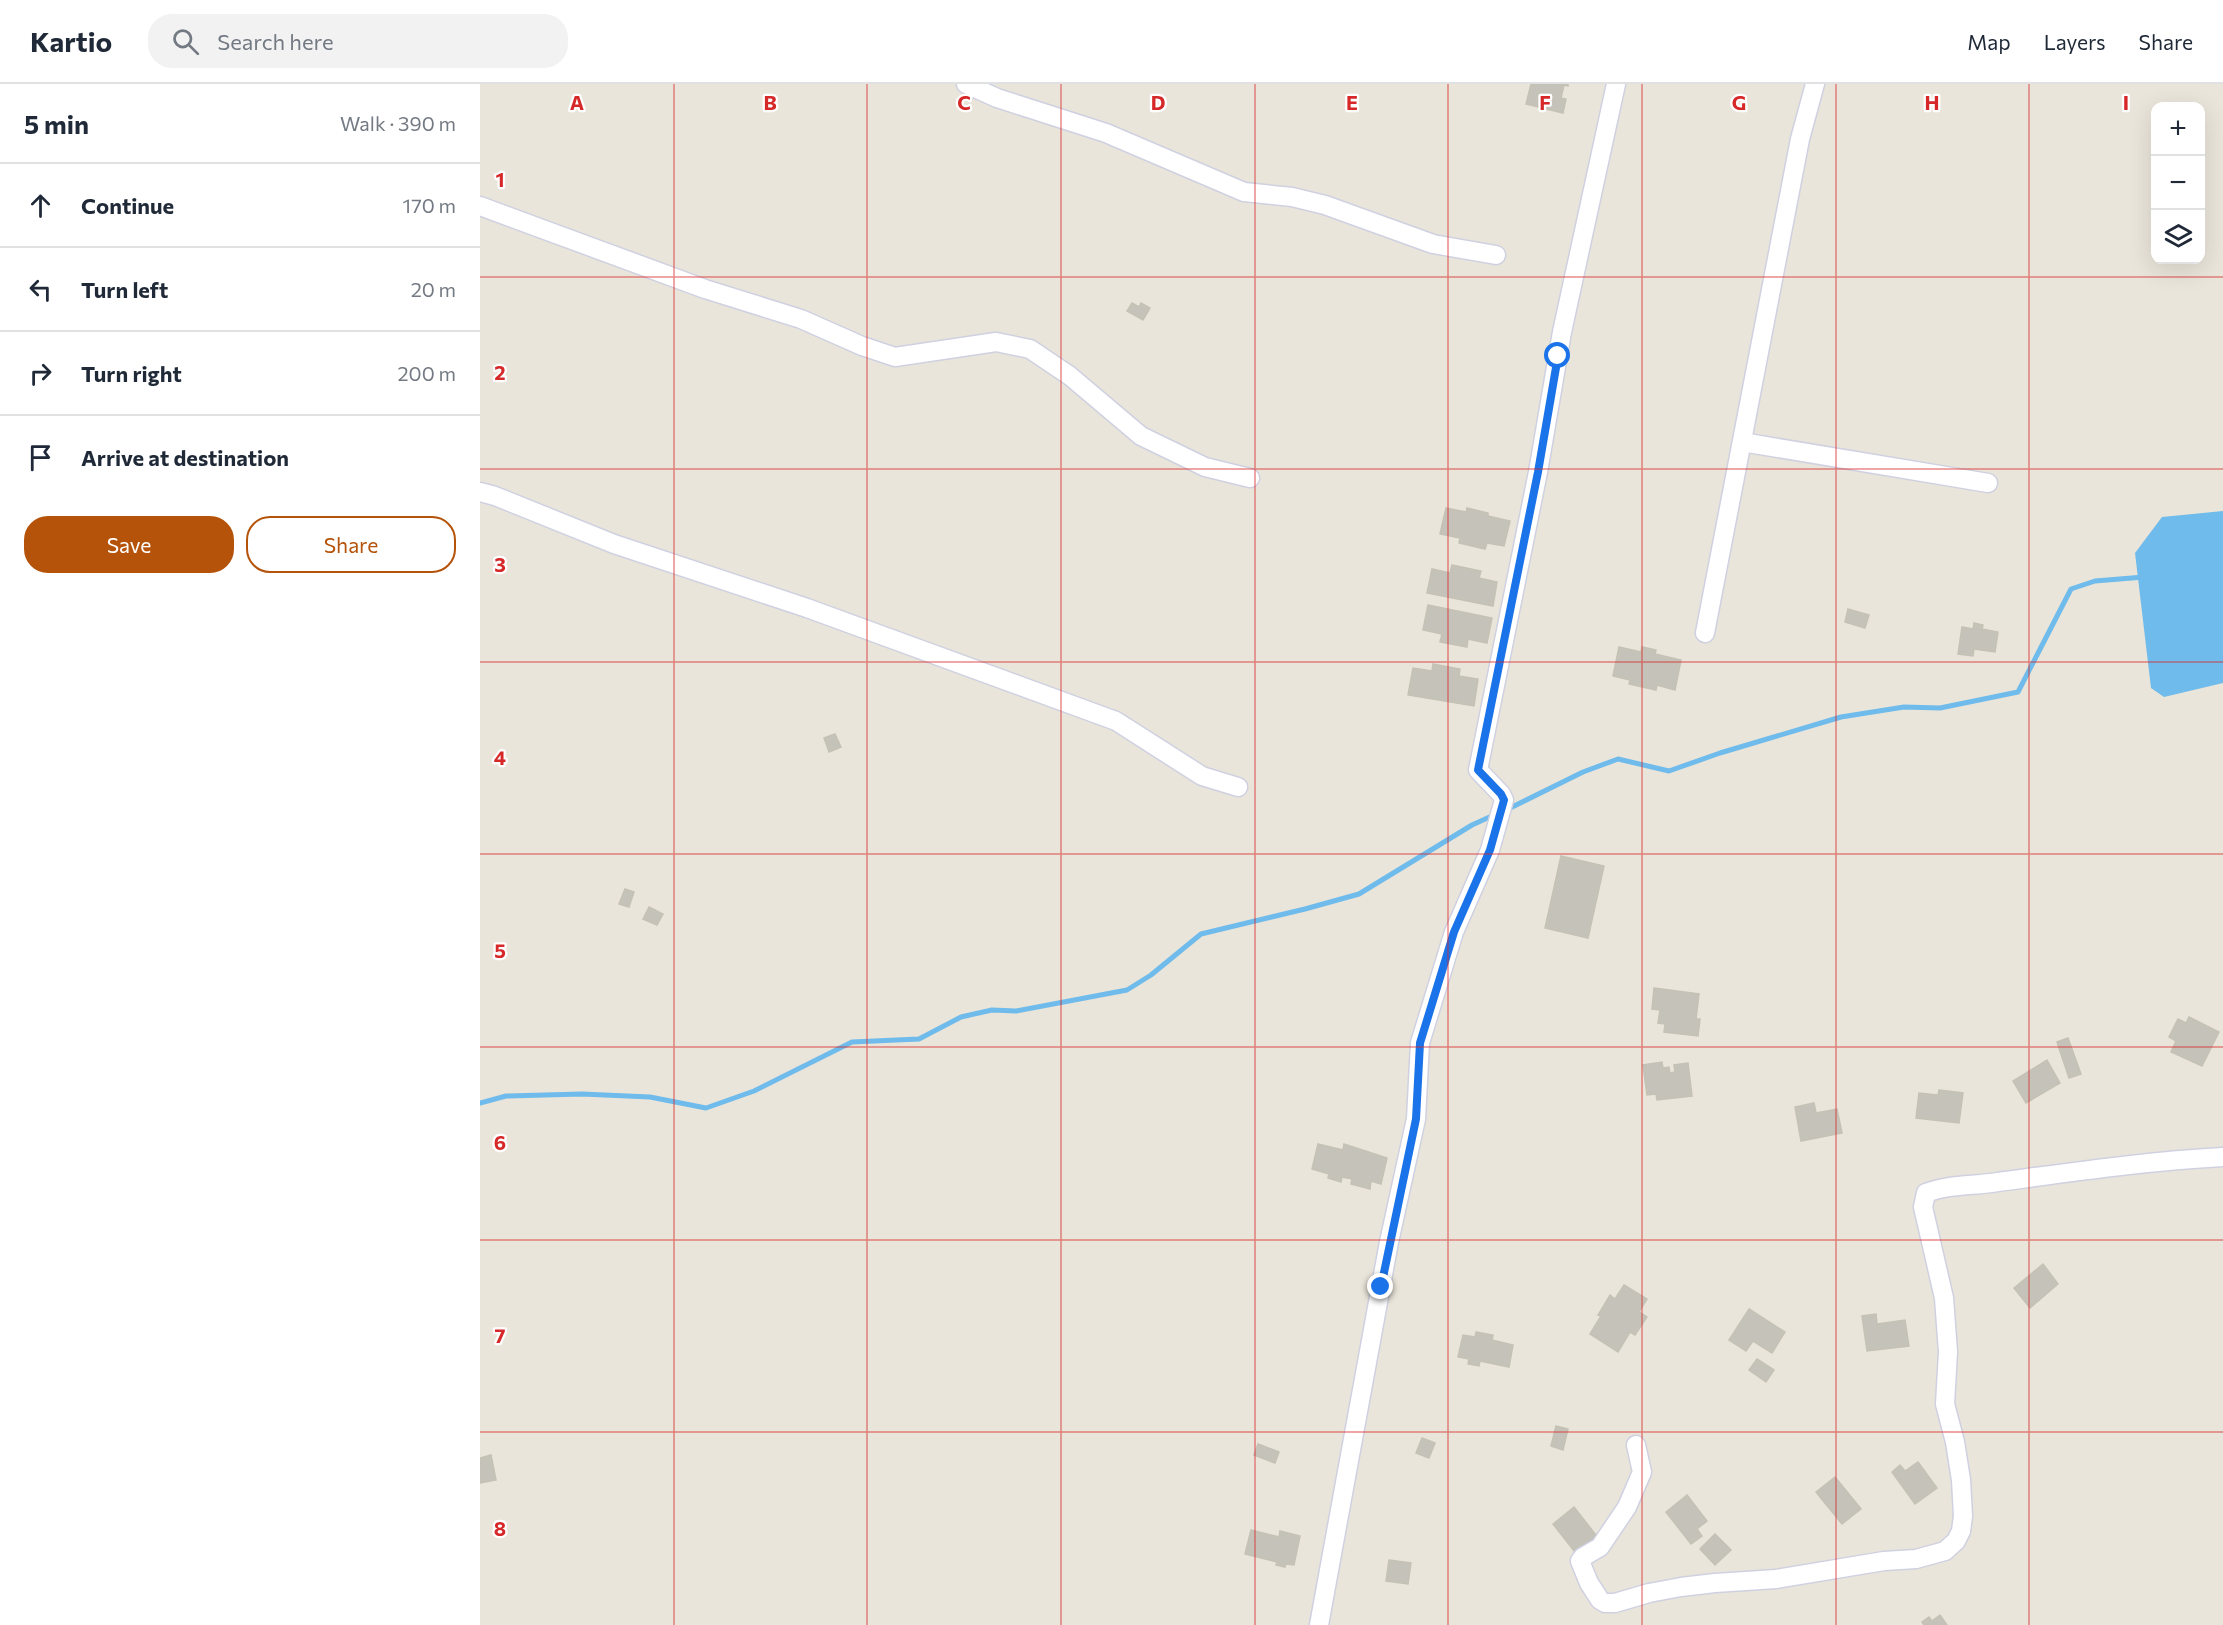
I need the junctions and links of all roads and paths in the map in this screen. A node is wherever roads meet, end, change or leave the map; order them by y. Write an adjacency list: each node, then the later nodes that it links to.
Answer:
1 (966, 84): 5 (street)
2 (1616, 84): 14 (street)
3 (1815, 84): 6 (street)
4 (480, 206): 7 (street)
5 (1496, 255)
6 (1742, 442): 8 (street); 10 (street)
7 (1250, 478)
8 (1988, 483)
9 (480, 492): 11 (street)
10 (1705, 633)
11 (1238, 787)
12 (2223, 1157): 13 (street)
13 (1636, 1445)
14 (1319, 1625)

